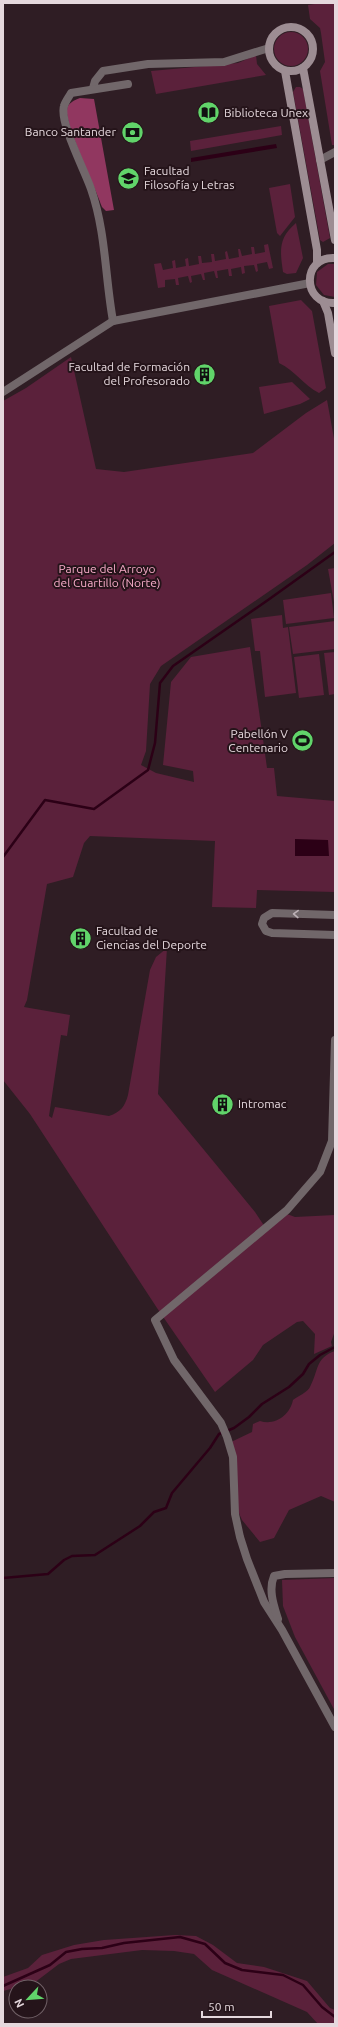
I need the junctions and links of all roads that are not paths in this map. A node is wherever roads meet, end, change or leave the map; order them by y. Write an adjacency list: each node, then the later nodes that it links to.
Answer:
1 (269, 48): 2 (main road); 3 (main road); 5 (street)
2 (304, 68): 3 (main road); 7 (main road)
3 (285, 71): 10 (main road)
4 (128, 84): 5 (street)
5 (93, 88): 14 (street)
6 (335, 152): 7 (street)
7 (320, 160): 8 (main road)
8 (335, 240)
9 (335, 258): 10 (main road)
10 (317, 263): 11 (main road)
11 (310, 283): 12 (main road); 14 (street)
12 (323, 301): 13 (main road); 15 (main road)
13 (335, 303)
14 (113, 321): 16 (street)
15 (335, 353)
16 (3, 392)
17 (335, 915): 18 (street, one-way to 18)
18 (335, 935)
19 (335, 1040): 21 (street)
20 (335, 1573): 21 (street)
21 (282, 1630): 22 (street)
22 (335, 1727)

